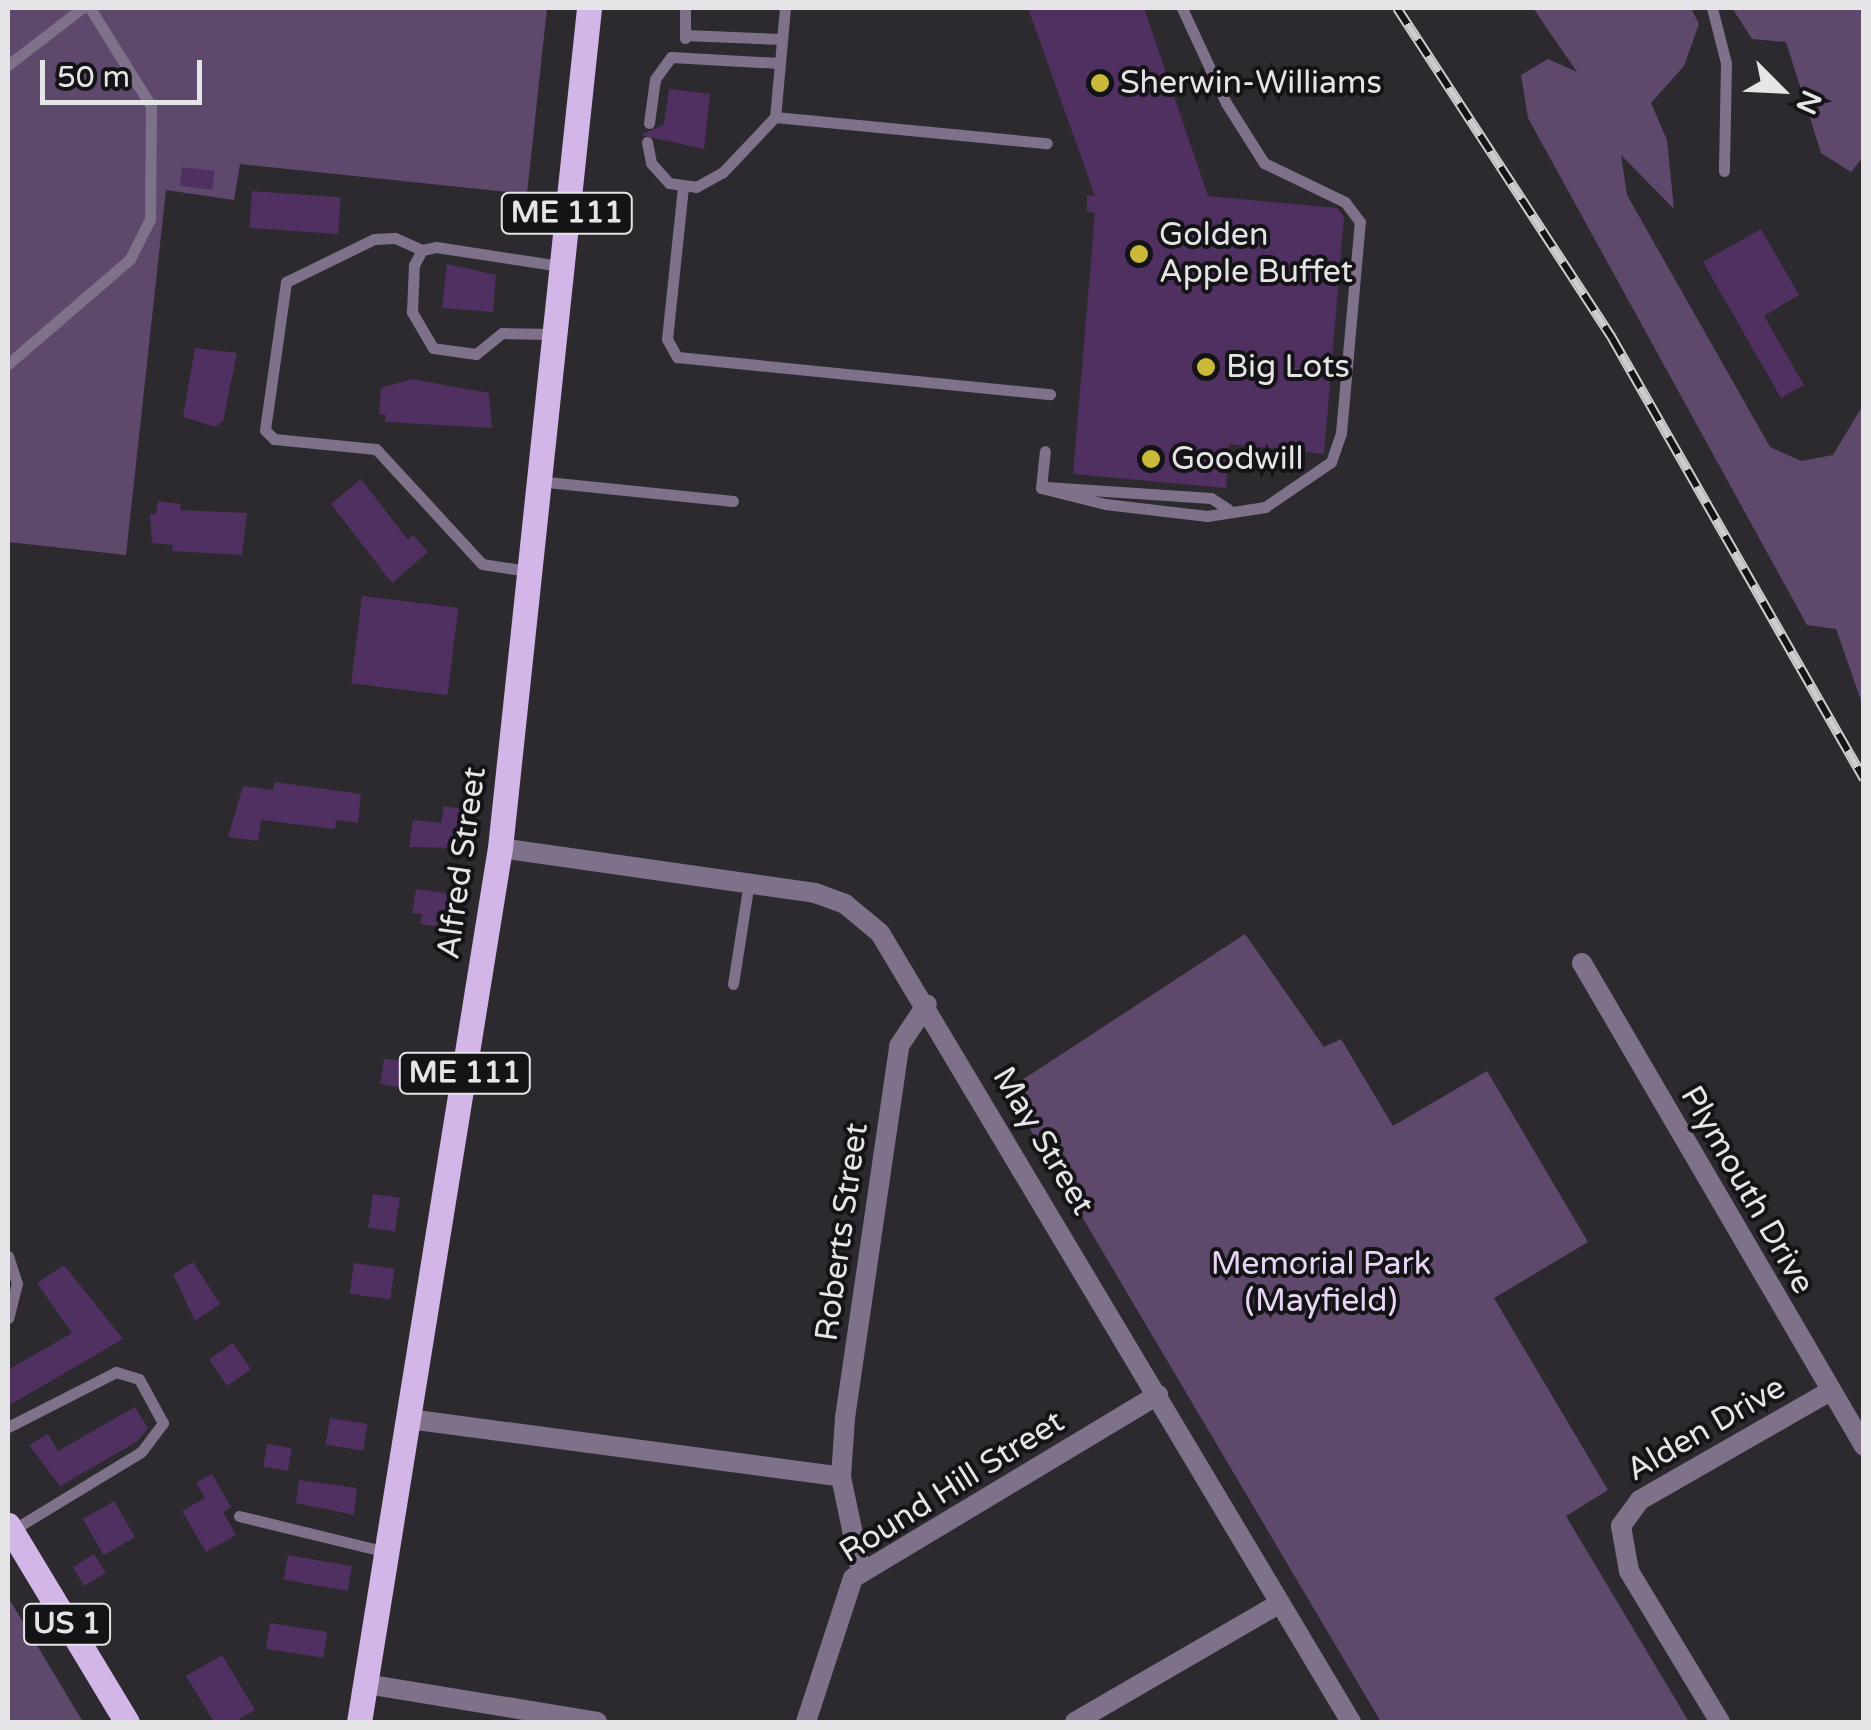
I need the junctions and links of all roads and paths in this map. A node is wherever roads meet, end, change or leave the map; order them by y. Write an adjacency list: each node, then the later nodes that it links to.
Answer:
1 (82, 8): 12 (lane)
2 (90, 8): 22 (lane)
3 (589, 8): 20 (main road, Alfred Street / ME 111)
4 (686, 8): 8 (lane)
5 (785, 8): 9 (lane)
6 (1182, 8): 24 (lane)
7 (1712, 8): 17 (lane)
8 (685, 35): 9 (lane); 10 (lane)
9 (782, 39): 11 (lane)
10 (685, 55): 11 (lane); 14 (lane)
11 (780, 63): 13 (lane)
12 (8, 66)
13 (775, 117): 16 (lane); 18 (lane)
14 (653, 123)
15 (650, 142): 18 (lane)
16 (1047, 143)
17 (1724, 170)
18 (683, 187): 23 (lane)
19 (422, 250): 20 (lane); 21 (lane); 27 (lane)
20 (560, 266): 21 (main road, Alfred Street / ME 111)
21 (553, 334): 25 (main road, Alfred Street / ME 111)
22 (8, 364)
23 (1050, 394)
24 (1045, 451)
25 (537, 481): 26 (lane); 27 (main road, Alfred Street / ME 111)
26 (733, 501)
27 (528, 571): 28 (main road, Alfred Street / ME 111)
28 (500, 848): 29 (street, May Street); 37 (main road, Alfred Street / ME 111)
29 (749, 882): 31 (lane); 32 (street, May Street)
30 (1582, 963): 35 (street, Plymouth Drive)
31 (734, 984)
32 (927, 1004): 36 (street, May Street); 40 (street, Roberts Street)
33 (8, 1256): 34 (lane)
34 (8, 1318)
35 (1830, 1391): 39 (street, Plymouth Drive); 53 (street, Alden Drive)
36 (1158, 1394): 44 (street, Round Hill Street); 45 (street, May Street)
37 (409, 1419): 40 (street); 43 (main road, Alfred Street / ME 111)
38 (8, 1427): 42 (lane)
39 (1864, 1446)
40 (841, 1477): 44 (street, Roberts Street)
41 (239, 1516): 43 (lane)
42 (10, 1528): 47 (main road, US 1)
43 (388, 1552): 46 (main road, Alfred Street / ME 111)
44 (860, 1572): 50 (street, Round Hill Street)
45 (1280, 1603): 51 (street); 52 (street, May Street)
46 (366, 1684): 48 (main road, Alfred Street / ME 111); 49 (street)
47 (127, 1722)
48 (360, 1722)
49 (596, 1722)
50 (806, 1722)
51 (1075, 1722)
52 (1352, 1722)
53 (1720, 1722)

